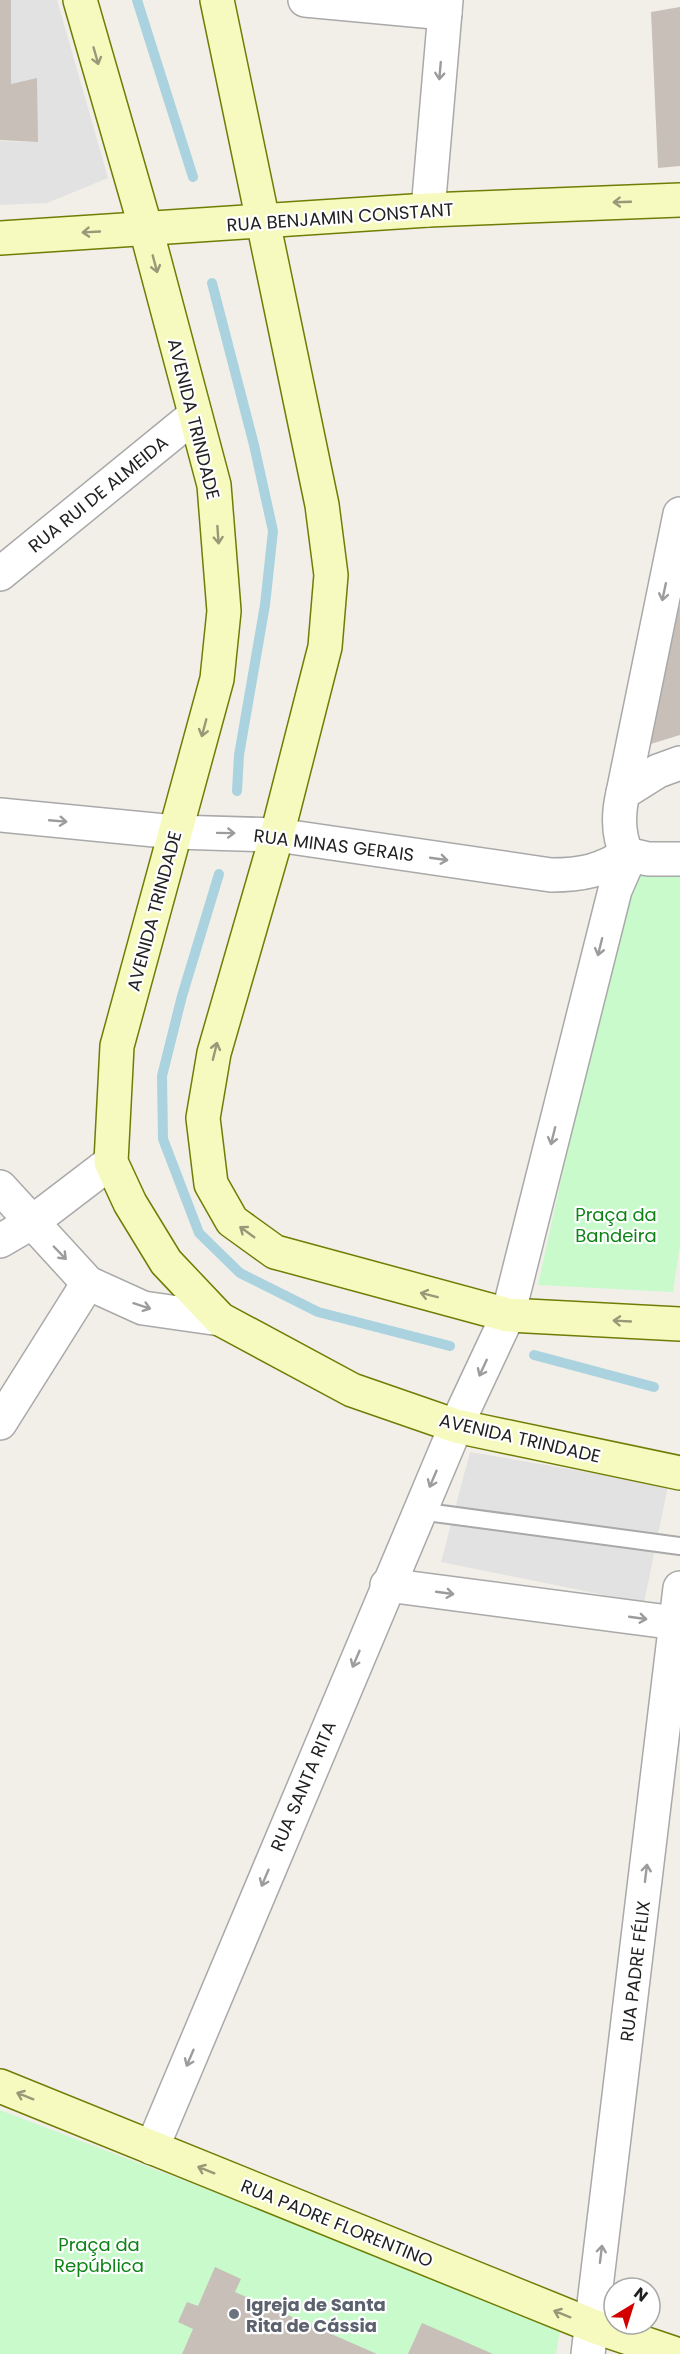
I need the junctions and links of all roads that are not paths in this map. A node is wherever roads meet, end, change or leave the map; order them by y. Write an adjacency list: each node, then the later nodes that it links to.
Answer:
1 (80, 0): 8 (main road, AVENIDA TRINDADE, one-way to 8)
2 (218, 0): 7 (main road)
3 (305, 0): 4 (street)
4 (446, 6): 6 (street, one-way to 6)
5 (680, 200): 6 (main road, RUA BENJAMIN CONSTANT, one-way to 6)
6 (428, 210): 7 (main road, RUA BENJAMIN CONSTANT)
7 (265, 222): 8 (main road, RUA BENJAMIN CONSTANT); 17 (main road)
8 (146, 229): 9 (main road, RUA BENJAMIN CONSTANT, one-way to 9); 10 (main road, AVENIDA TRINDADE, one-way to 10)
9 (0, 238)
10 (195, 415): 12 (street, RUA RUI DE ALMEIDA); 16 (main road, AVENIDA TRINDADE, one-way to 16)
11 (680, 514): 14 (street, one-way to 14)
12 (0, 574)
13 (680, 763): 14 (street)
14 (623, 793): 18 (street)
15 (0, 815): 16 (street, RUA MINAS GERAIS, one-way to 16)
16 (175, 832): 17 (street, RUA MINAS GERAIS, one-way to 17); 20 (main road, AVENIDA TRINDADE)
17 (278, 835): 18 (street, RUA MINAS GERAIS, one-way to 18); 25 (main road, one-way to 17)
18 (628, 855): 19 (street); 25 (street, RUA SANTA RITA, one-way to 25)
19 (680, 859)
20 (111, 1162): 22 (street); 26 (main road, AVENIDA TRINDADE)
21 (0, 1187): 22 (street)
22 (31, 1223): 23 (street); 24 (street, one-way to 24)
23 (0, 1241)
24 (88, 1283): 26 (street, one-way to 26); 28 (street)
25 (508, 1315): 27 (main road, one-way to 25); 29 (street, RUA SANTA RITA, one-way to 29)
26 (220, 1319): 29 (main road, AVENIDA TRINDADE)
27 (680, 1324)
28 (0, 1423)
29 (456, 1426): 30 (main road, AVENIDA TRINDADE); 31 (street, RUA SANTA RITA, one-way to 31)
30 (680, 1473)
31 (419, 1511): 32 (lane); 33 (street, RUA SANTA RITA)
32 (680, 1546)
33 (387, 1585): 35 (street, one-way to 35); 37 (street, RUA SANTA RITA, one-way to 37)
34 (680, 1588): 35 (street, RUA PADRE FÉLIX)
35 (676, 1623): 38 (street, RUA PADRE FÉLIX, one-way to 35)
36 (0, 2086): 37 (main road, RUA PADRE FLORENTINO, one-way to 36)
37 (152, 2148): 38 (main road, RUA PADRE FLORENTINO, one-way to 37)
38 (590, 2340): 39 (main road, RUA PADRE FLORENTINO)
39 (676, 2354)

